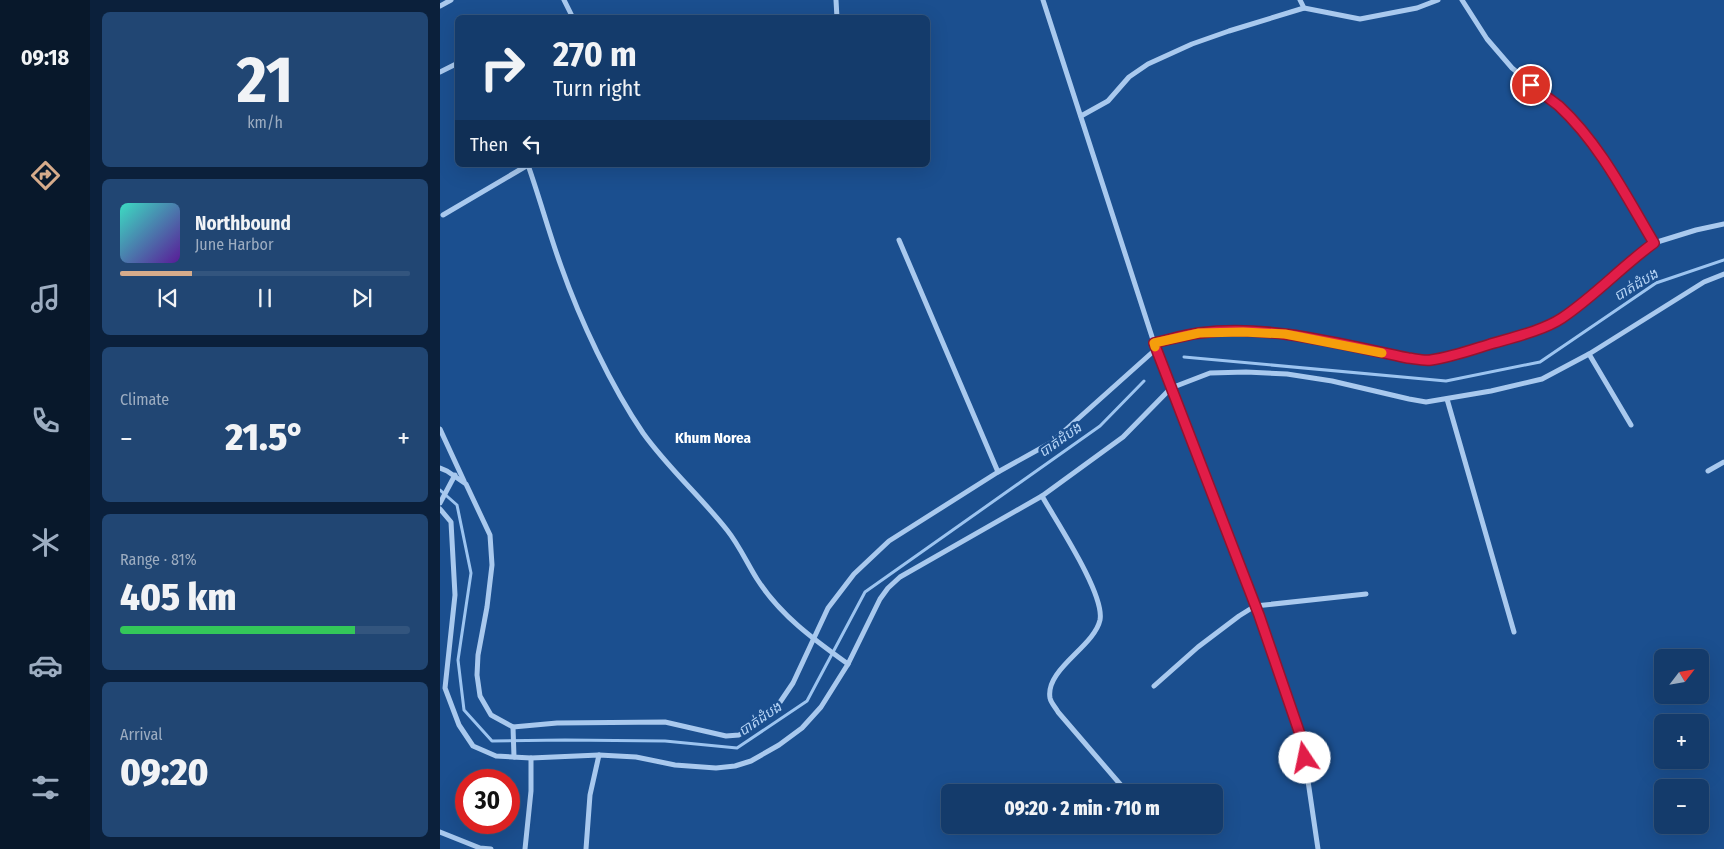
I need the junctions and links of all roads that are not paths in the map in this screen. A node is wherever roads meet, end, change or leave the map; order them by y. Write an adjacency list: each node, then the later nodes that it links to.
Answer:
1 (452, 0): 8 (street)
2 (564, 0): 10 (street)
3 (836, 0): 11 (street)
4 (1043, 0): 14 (street)
5 (1300, 0): 9 (street)
6 (1438, 0): 9 (street)
7 (1462, 0): 20 (street)
8 (440, 6)
9 (1304, 8): 14 (street)
10 (572, 15)
11 (837, 15)
12 (455, 65): 13 (street)
13 (440, 72)
14 (1081, 116): 22 (street)
15 (525, 167): 17 (street)
16 (529, 167): 41 (street)
17 (444, 215)
18 (1724, 224): 20 (street)
19 (899, 240): 32 (street)
20 (1654, 243): 22 (street)
21 (1724, 274): 24 (street)
22 (1154, 343): 23 (street)
23 (1156, 349): 25 (street); 32 (street)
24 (1589, 354): 26 (street); 27 (street)
25 (1171, 388): 26 (street); 35 (street); 39 (street)
26 (1447, 399): 40 (street)
27 (1631, 425)
28 (440, 430): 34 (street)
29 (1724, 462): 31 (street)
30 (440, 468): 33 (street)
31 (1708, 471)
32 (998, 472): 41 (street)
33 (455, 475): 34 (street); 36 (street)
34 (466, 484): 44 (street)
35 (1042, 496): 42 (street); 48 (street)
36 (440, 501)
37 (440, 509): 46 (street)
38 (1366, 594): 39 (street)
39 (1255, 606): 43 (street); 53 (street)
40 (1514, 632)
41 (814, 639): 42 (street); 44 (street)
42 (848, 664): 45 (street)
43 (1154, 686)
44 (513, 727): 46 (street)
45 (599, 755): 47 (street); 52 (street)
46 (514, 757): 47 (street)
47 (531, 758): 51 (street)
48 (1120, 784)
49 (440, 832): 50 (street)
50 (492, 849)
51 (525, 849)
52 (586, 849)
53 (1318, 849)

